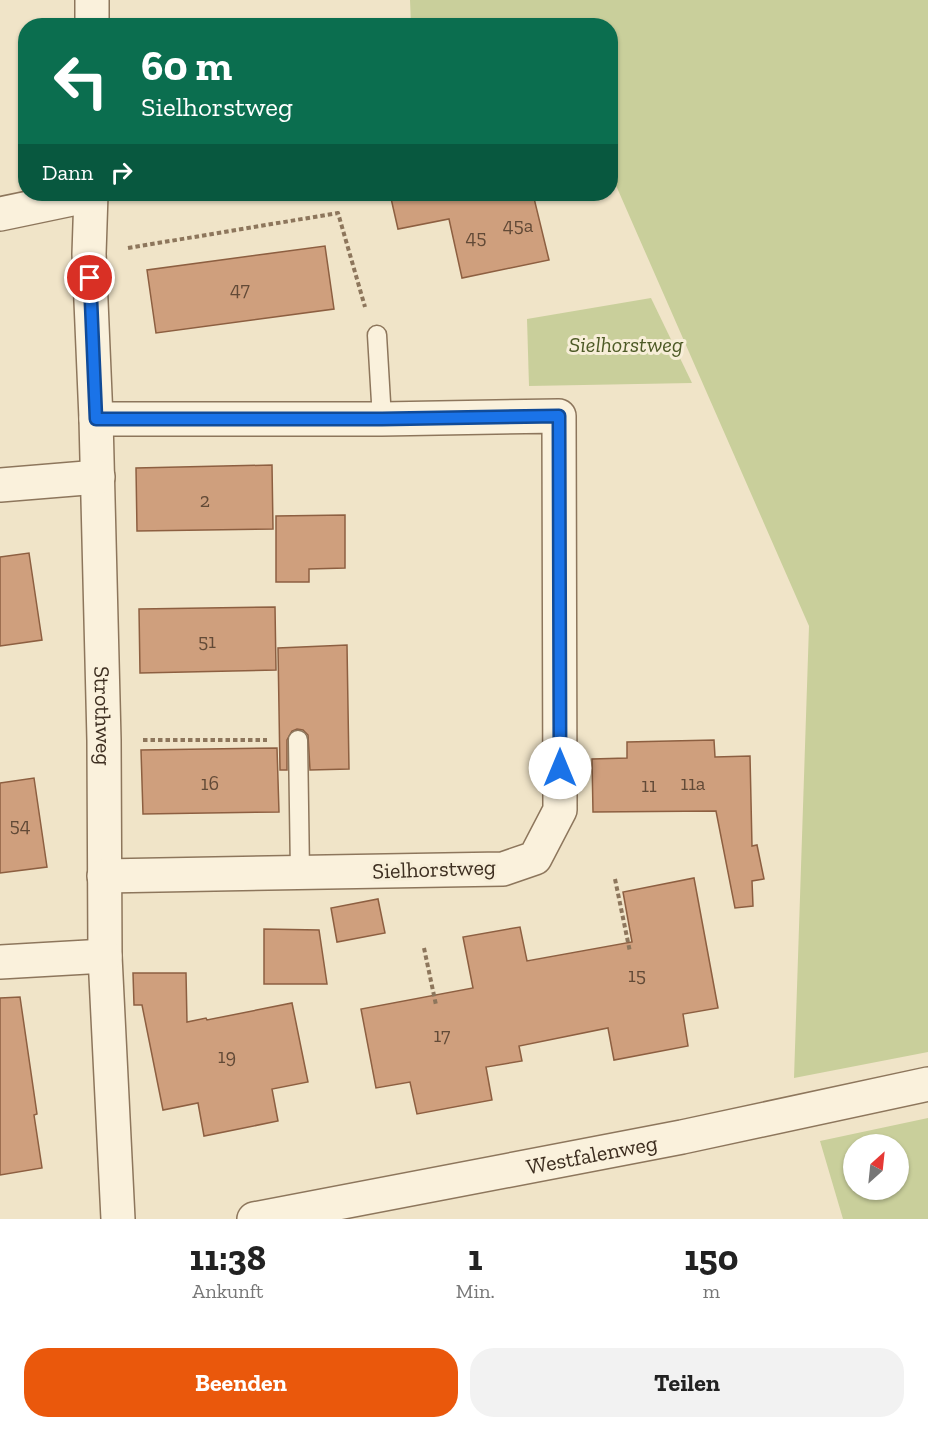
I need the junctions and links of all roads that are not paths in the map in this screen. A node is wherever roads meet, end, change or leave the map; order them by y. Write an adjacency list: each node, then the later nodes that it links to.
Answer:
1 (92, 0): 2 (street)
2 (92, 18)
3 (59, 201): 5 (street)
4 (91, 201): 7 (street, Strothweg)
5 (0, 214)
6 (377, 336): 8 (lane)
7 (96, 419): 8 (street, Sielhorstweg); 9 (street, Strothweg)
8 (382, 419): 12 (street, Sielhorstweg)
9 (98, 477): 10 (street); 13 (street, Strothweg)
10 (0, 485)
11 (298, 740): 12 (lane)
12 (300, 873): 13 (street, Sielhorstweg)
13 (104, 876): 14 (street, Strothweg)
14 (105, 956): 15 (street); 17 (street, Strothweg)
15 (0, 962)
16 (928, 1084): 18 (street, Westfalenweg)
17 (118, 1219)
18 (254, 1219)

